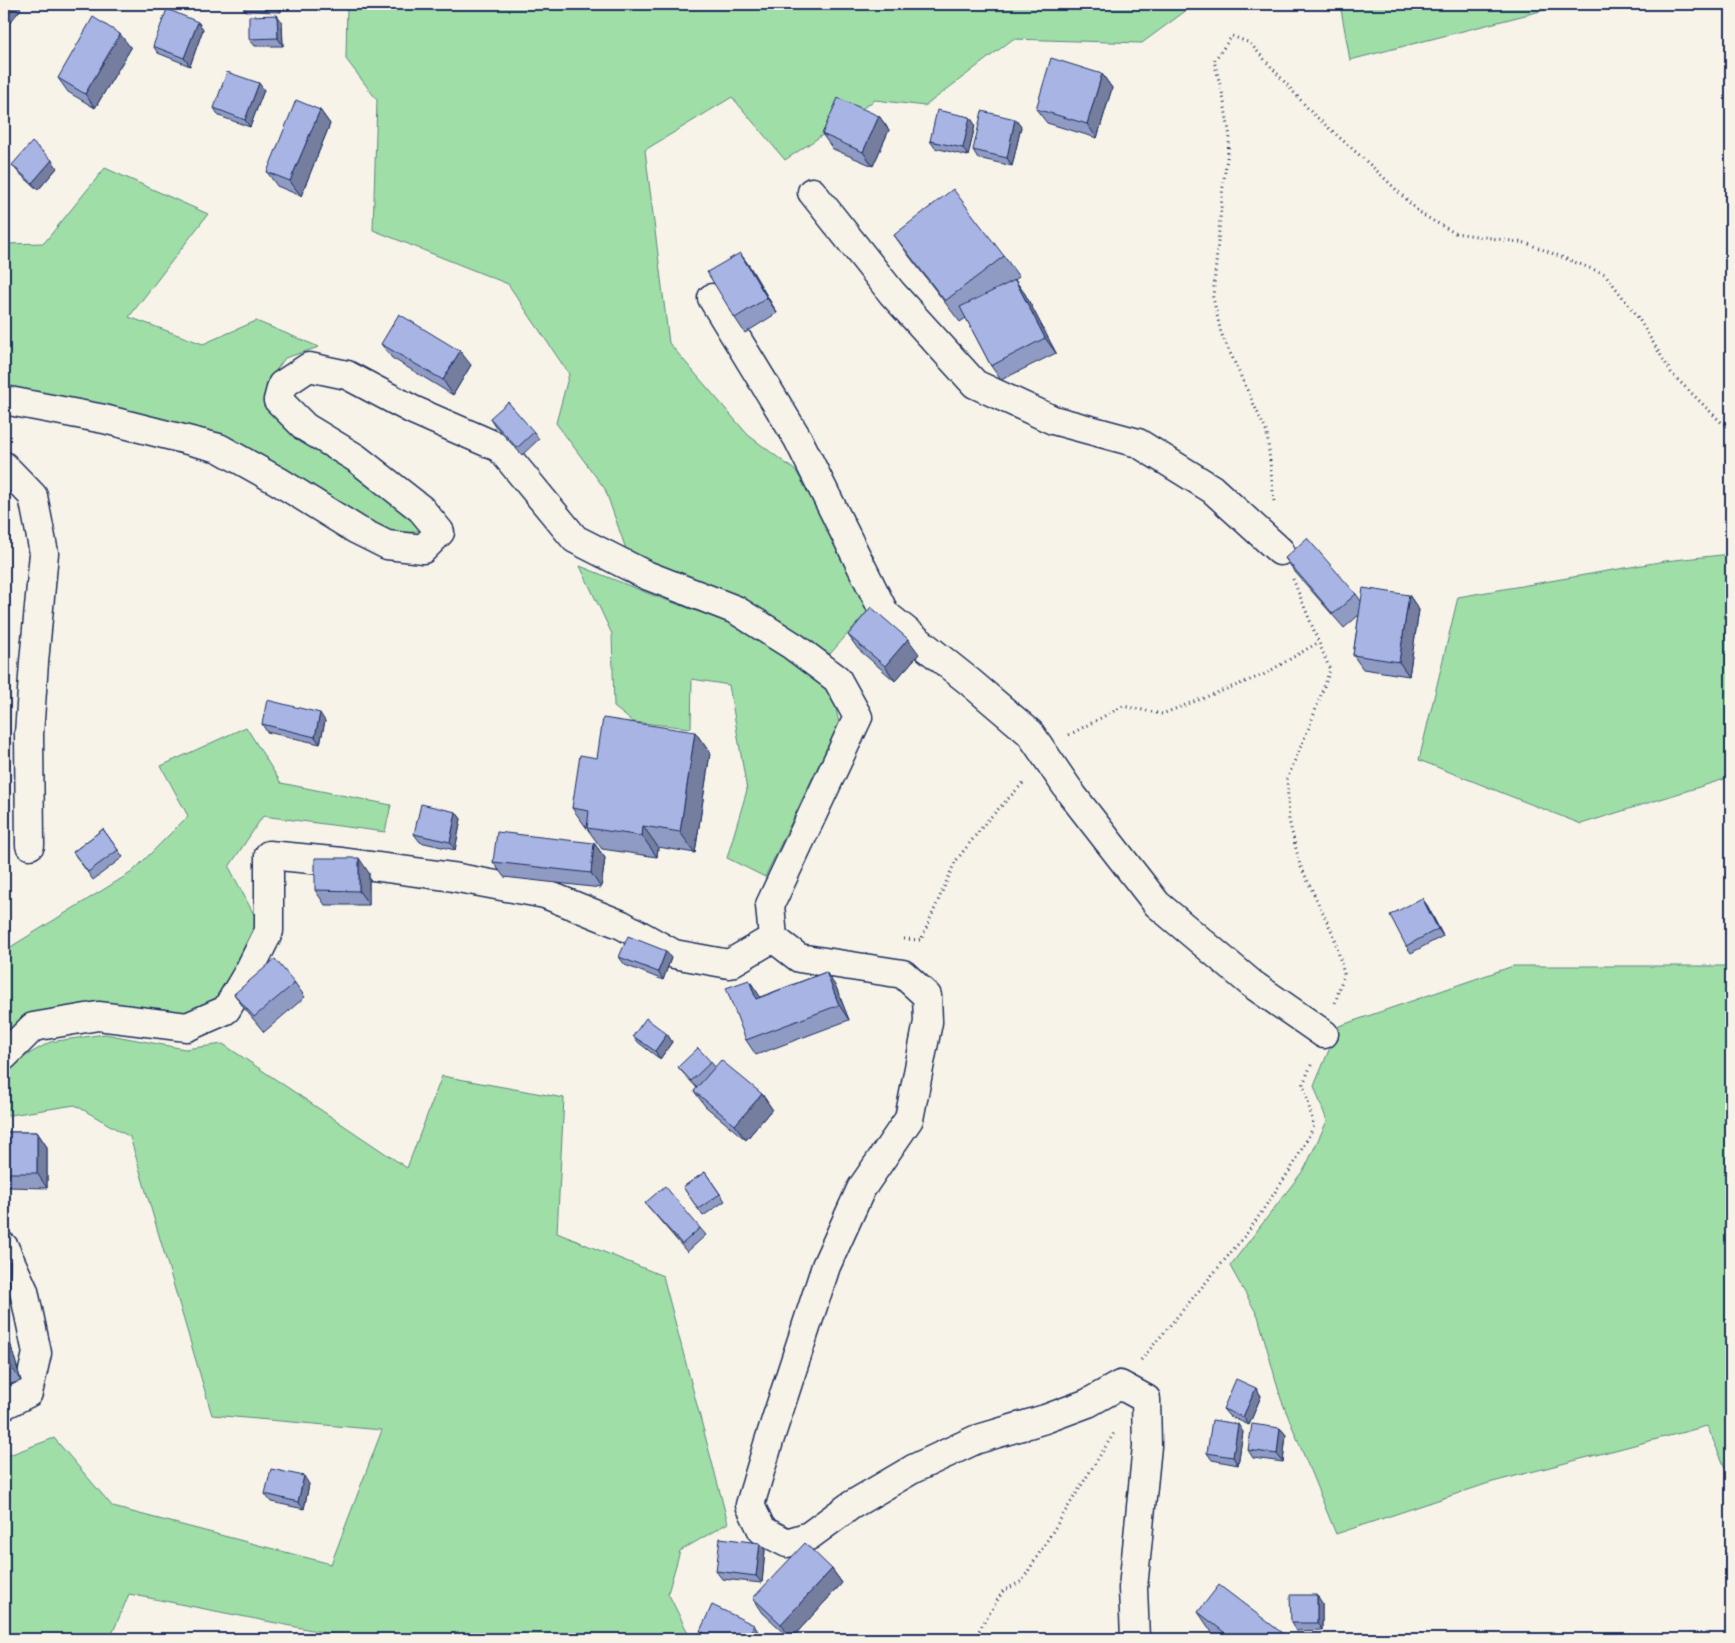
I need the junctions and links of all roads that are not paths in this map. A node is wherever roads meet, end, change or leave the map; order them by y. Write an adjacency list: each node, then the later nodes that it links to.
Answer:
1 (812, 192): 5 (street)
2 (712, 298): 8 (street)
3 (4, 400): 7 (street)
4 (4, 466): 6 (street)
5 (1280, 551)
6 (30, 845)
7 (773, 938): 9 (street); 12 (street)
8 (1324, 1034)
9 (4, 1056)
10 (4, 1247): 11 (street)
11 (4, 1405)
12 (1135, 1639)

